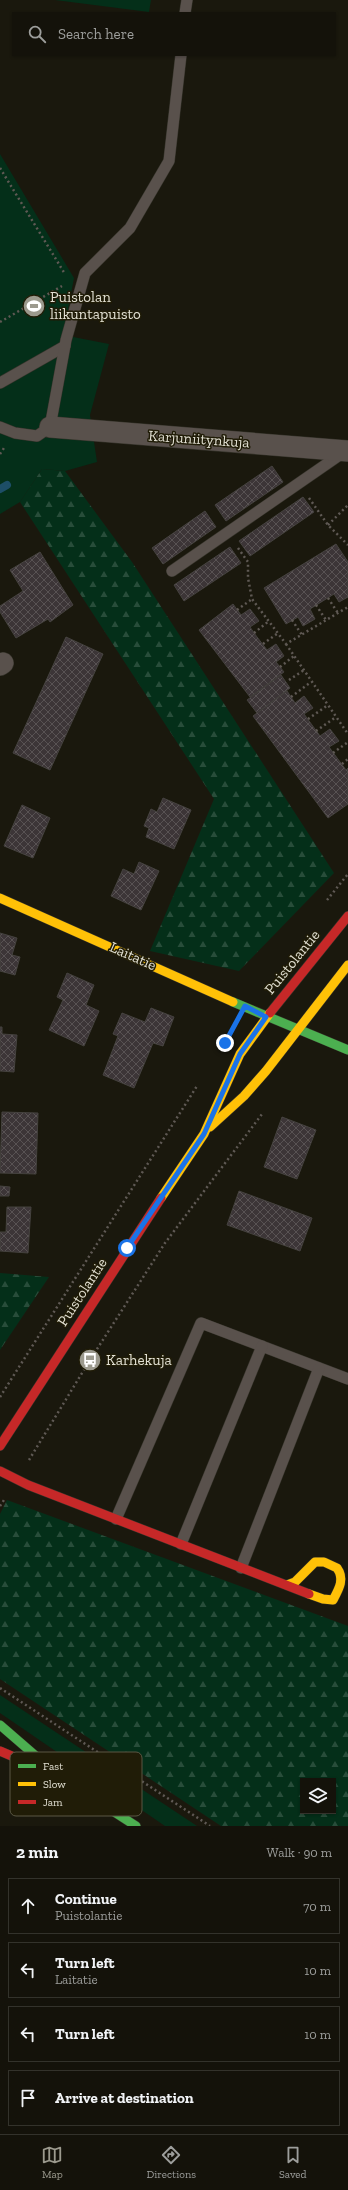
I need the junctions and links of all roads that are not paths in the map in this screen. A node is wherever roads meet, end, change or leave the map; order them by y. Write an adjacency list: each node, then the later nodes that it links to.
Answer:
1 (187, 0): 2 (lane)
2 (186, 12)
3 (181, 56): 4 (lane)
4 (65, 346): 5 (lane); 6 (lane)
5 (0, 383)
6 (50, 426): 7 (lane); 8 (street, Karjuniitynkuja)
7 (0, 427)
8 (347, 451): 9 (lane)
9 (172, 570)
10 (0, 898): 13 (main road, Laitatie)
11 (348, 916): 13 (main road, Puistolantie)
12 (348, 965): 14 (main road, Puistolantie)
13 (266, 1017): 14 (main road, Laitatie); 16 (main road, Puistolantie)
14 (297, 1030): 15 (main road, Laitatie); 16 (main road, Puistolantie)
15 (348, 1050)
16 (204, 1134): 20 (main road, Puistolantie)
17 (262, 1346): 18 (lane); 22 (lane); 23 (lane)
18 (319, 1368): 19 (lane); 24 (lane)
19 (348, 1379)
20 (0, 1446)
21 (0, 1471): 22 (main road)
22 (116, 1519): 23 (main road)
23 (181, 1544): 24 (main road)
24 (241, 1568): 25 (main road)
25 (287, 1584): 26 (main road); 26 (main road)
26 (344, 1594)
27 (0, 1725): 29 (main road)
28 (0, 1751): 30 (main road)
29 (31, 1752)
30 (10, 1755)
31 (120, 1816): 32 (main road)
32 (136, 1826)

